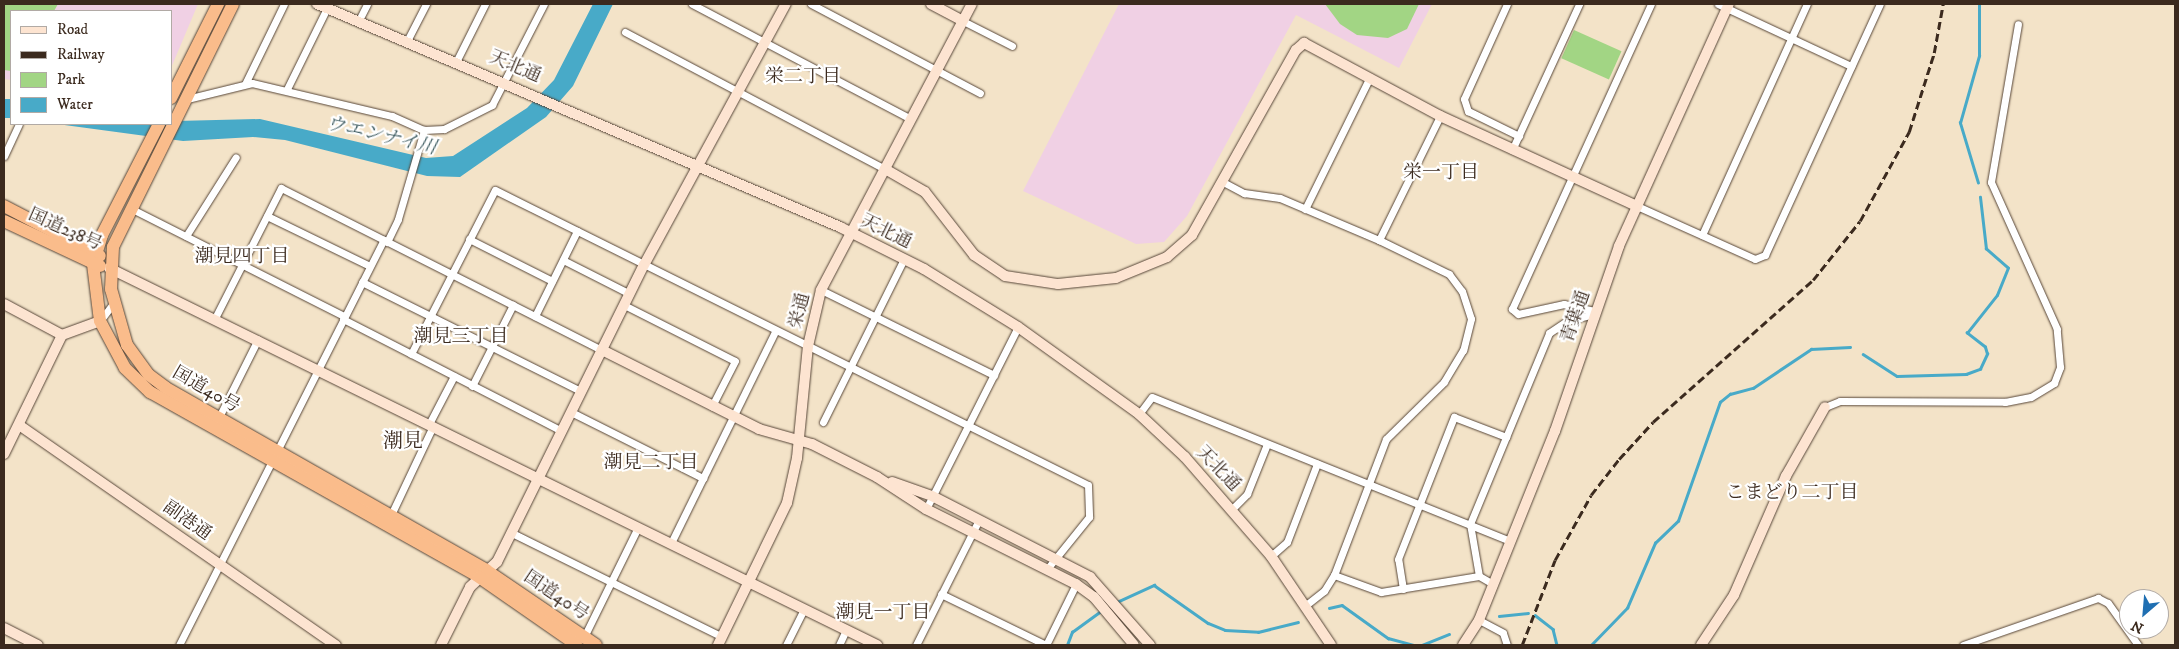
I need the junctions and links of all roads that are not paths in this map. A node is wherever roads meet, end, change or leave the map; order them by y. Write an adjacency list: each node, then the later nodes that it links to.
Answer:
1 (218, 4): 38 (highway)
2 (233, 4): 39 (highway, 国道40号)
3 (284, 4): 34 (street)
4 (317, 4): 20 (street, 天北通)
5 (367, 4): 22 (street)
6 (426, 4): 26 (street)
7 (485, 4): 29 (street)
8 (544, 4): 33 (street)
9 (692, 4): 27 (street)
10 (786, 4): 27 (street)
11 (811, 4): 31 (street)
12 (931, 4): 21 (street)
13 (972, 4): 21 (street, 栄通)
14 (1508, 4): 45 (street)
15 (1579, 4): 45 (street)
16 (1651, 4): 51 (street)
17 (1807, 4): 25 (street)
18 (1880, 4): 30 (street)
19 (1725, 5): 25 (street); 54 (street, 青葉通)
20 (327, 8): 22 (street, 天北通); 35 (street)
21 (963, 21): 28 (street); 31 (street, 栄通)
22 (358, 22): 26 (street, 天北通)
23 (2018, 24): 106 (street)
24 (626, 32): 36 (street)
25 (1791, 38): 30 (street); 61 (street)
26 (407, 41): 29 (street, 天北通)
27 (766, 42): 36 (street); 41 (street)
28 (1012, 46)
29 (457, 60): 33 (street, 天北通)
30 (1851, 66): 61 (street)
31 (937, 70): 37 (street); 41 (street, 栄通)
32 (1370, 77): 40 (street); 52 (street); 56 (street)
33 (506, 81): 44 (street); 49 (street, 天北通)
34 (244, 84): 35 (street); 39 (street)
35 (287, 89): 44 (street)
36 (740, 92): 49 (street); 50 (street)
37 (980, 93)
38 (172, 96)
39 (184, 103): 55 (highway, 国道40号)
40 (1440, 116): 46 (street); 64 (street)
41 (911, 119): 50 (street, 栄通)
42 (19, 125): 47 (street)
43 (158, 125): 66 (highway, 国道40号)
44 (424, 130): 65 (street)
45 (1519, 136): 46 (street)
46 (1512, 150): 51 (street)
47 (4, 156)
48 (236, 158): 62 (street)
49 (699, 165): 60 (street, 天北通); 71 (street)
50 (885, 168): 52 (street); 60 (street, 栄通)
51 (1571, 176): 54 (street); 83 (street)
52 (1223, 182): 56 (street)
53 (4, 206): 66 (highway, 国道238号)
54 (1637, 206): 61 (street); 83 (street, 青葉通)
55 (132, 209): 62 (street); 73 (highway, 国道40号)
56 (1305, 209): 64 (street)
57 (267, 216): 65 (street); 70 (street); 72 (street)
58 (4, 221): 69 (highway, 国道238号)
59 (576, 231): 63 (street); 68 (street); 71 (street)
60 (851, 232): 67 (street, 天北通); 77 (street, 栄通)
61 (1702, 235)
62 (186, 236): 70 (street)
63 (469, 239): 74 (street); 75 (street)
64 (1379, 240): 125 (street)
65 (385, 241): 72 (street); 74 (street)
66 (95, 251): 69 (highway, 国道40号); 73 (highway, 国道238号)
67 (904, 259): 86 (street); 91 (street, 天北通)
68 (563, 260): 75 (street); 78 (street)
69 (93, 264): 73 (highway, 国道238号); 89 (highway, 国道40号)
70 (242, 265): 87 (street); 88 (street)
71 (644, 265): 78 (street); 92 (street)
72 (370, 266): 76 (street)
73 (109, 268): 80 (highway, 国道40号); 87 (street)
74 (451, 274): 81 (street); 84 (street)
75 (552, 281): 85 (street)
76 (362, 282): 84 (street); 88 (street)
77 (821, 290): 86 (street); 96 (street, 栄通)
78 (630, 294): 82 (street)
79 (4, 304): 93 (street)
80 (113, 304): 89 (street); 90 (highway, 国道40号)
81 (513, 305): 85 (street); 95 (street)
82 (624, 305): 97 (street); 105 (street)
83 (1594, 313): 116 (street); 136 (street, 青葉通)
84 (430, 316): 95 (street); 98 (street)
85 (535, 316): 97 (street)
86 (875, 316): 99 (street); 101 (street)
87 (215, 318): 94 (street)
88 (344, 318): 98 (street); 100 (street)
89 (100, 321): 90 (street); 93 (street); 110 (highway, 国道40号)
90 (118, 324): 110 (highway, 国道40号)
91 (1018, 327): 101 (street); 108 (street, 天北通)
92 (776, 330): 96 (street); 109 (street)
93 (62, 335): 112 (street)
94 (258, 339): 100 (street); 110 (street)
95 (492, 346): 103 (street); 104 (street)
96 (808, 346): 99 (street); 117 (street, 栄通)
97 (602, 350): 104 (street); 105 (street)
98 (411, 354): 102 (street)
99 (850, 367): 111 (street); 114 (street)
100 (318, 369): 113 (street); 120 (street)
101 (994, 375): 114 (street)
102 (454, 376): 103 (street); 113 (street)
103 (472, 386): 115 (street)
104 (581, 391): 107 (street)
105 (712, 406): 109 (street)
106 (1824, 407): 173 (street)
107 (571, 412): 115 (street); 124 (street)
108 (1139, 414): 118 (street); 128 (street, 天北通)
109 (733, 417): 117 (street); 124 (street)
110 (216, 422): 120 (highway, 国道40号)
111 (823, 422)
112 (19, 425): 119 (street); 140 (street, 副港通)
113 (431, 425): 122 (street); 130 (street)
114 (967, 426): 126 (street); 139 (street)
115 (562, 431): 122 (street)
116 (1506, 437): 127 (street); 132 (street)
117 (800, 440): 123 (street); 146 (street, 栄通)
118 (1266, 444): 121 (street); 128 (street)
119 (4, 454)
120 (275, 455): 130 (highway, 国道40号); 140 (street)
121 (1317, 464): 125 (street); 138 (street)
122 (538, 477): 133 (street); 135 (street)
123 (877, 477): 126 (street); 129 (street)
124 (703, 478): 137 (street)
125 (1369, 484): 127 (street); 143 (street)
126 (932, 496): 129 (street); 131 (street)
127 (1421, 504): 132 (street); 149 (street)
128 (1233, 508): 138 (street, 天北通)
129 (926, 509): 134 (street)
130 (388, 520): 142 (highway, 国道40号)
131 (978, 520): 134 (street); 139 (street)
132 (1470, 524): 136 (street); 144 (street)
133 (638, 527): 137 (street); 145 (street)
134 (973, 532): 141 (street); 150 (street)
135 (512, 533): 142 (street); 145 (street)
136 (1510, 540): 148 (street, 青葉通)
137 (671, 543): 146 (street)
138 (1271, 556): 151 (street, 天北通)
139 (1055, 559): 141 (street); 169 (street)
140 (220, 564): 159 (street); 160 (street, 副港通)
141 (1047, 569): 147 (street)
142 (483, 573): 157 (highway, 国道40号); 161 (street)
143 (1334, 575): 149 (street); 151 (street)
144 (1479, 576): 148 (street); 149 (street)
145 (611, 582): 156 (street); 157 (street)
146 (749, 582): 152 (street); 156 (street, 栄通)
147 (1076, 584): 167 (street); 168 (street)
148 (1493, 584): 153 (street, 青葉通)
149 (1403, 589)
150 (942, 594): 166 (street); 167 (street)
151 (1306, 605): 170 (street, 天北通)
152 (804, 609): 155 (street); 163 (street)
153 (1479, 620): 171 (street, 青葉通); 172 (street)
154 (4, 628): 158 (street)
155 (846, 630): 164 (street); 165 (street)
156 (720, 641)
157 (581, 642): 162 (highway, 国道40号)
158 (38, 645)
159 (179, 645)
160 (336, 645)
161 (441, 645)
162 (596, 645)
163 (786, 645)
164 (839, 645)
165 (877, 645)
166 (916, 645)
167 (1046, 645)
168 (1134, 645)
169 (1150, 645)
170 (1331, 645)
171 (1463, 645)
172 (1507, 645)
173 (1701, 645)
174 (1963, 645): 175 (street)
175 (2138, 645)

